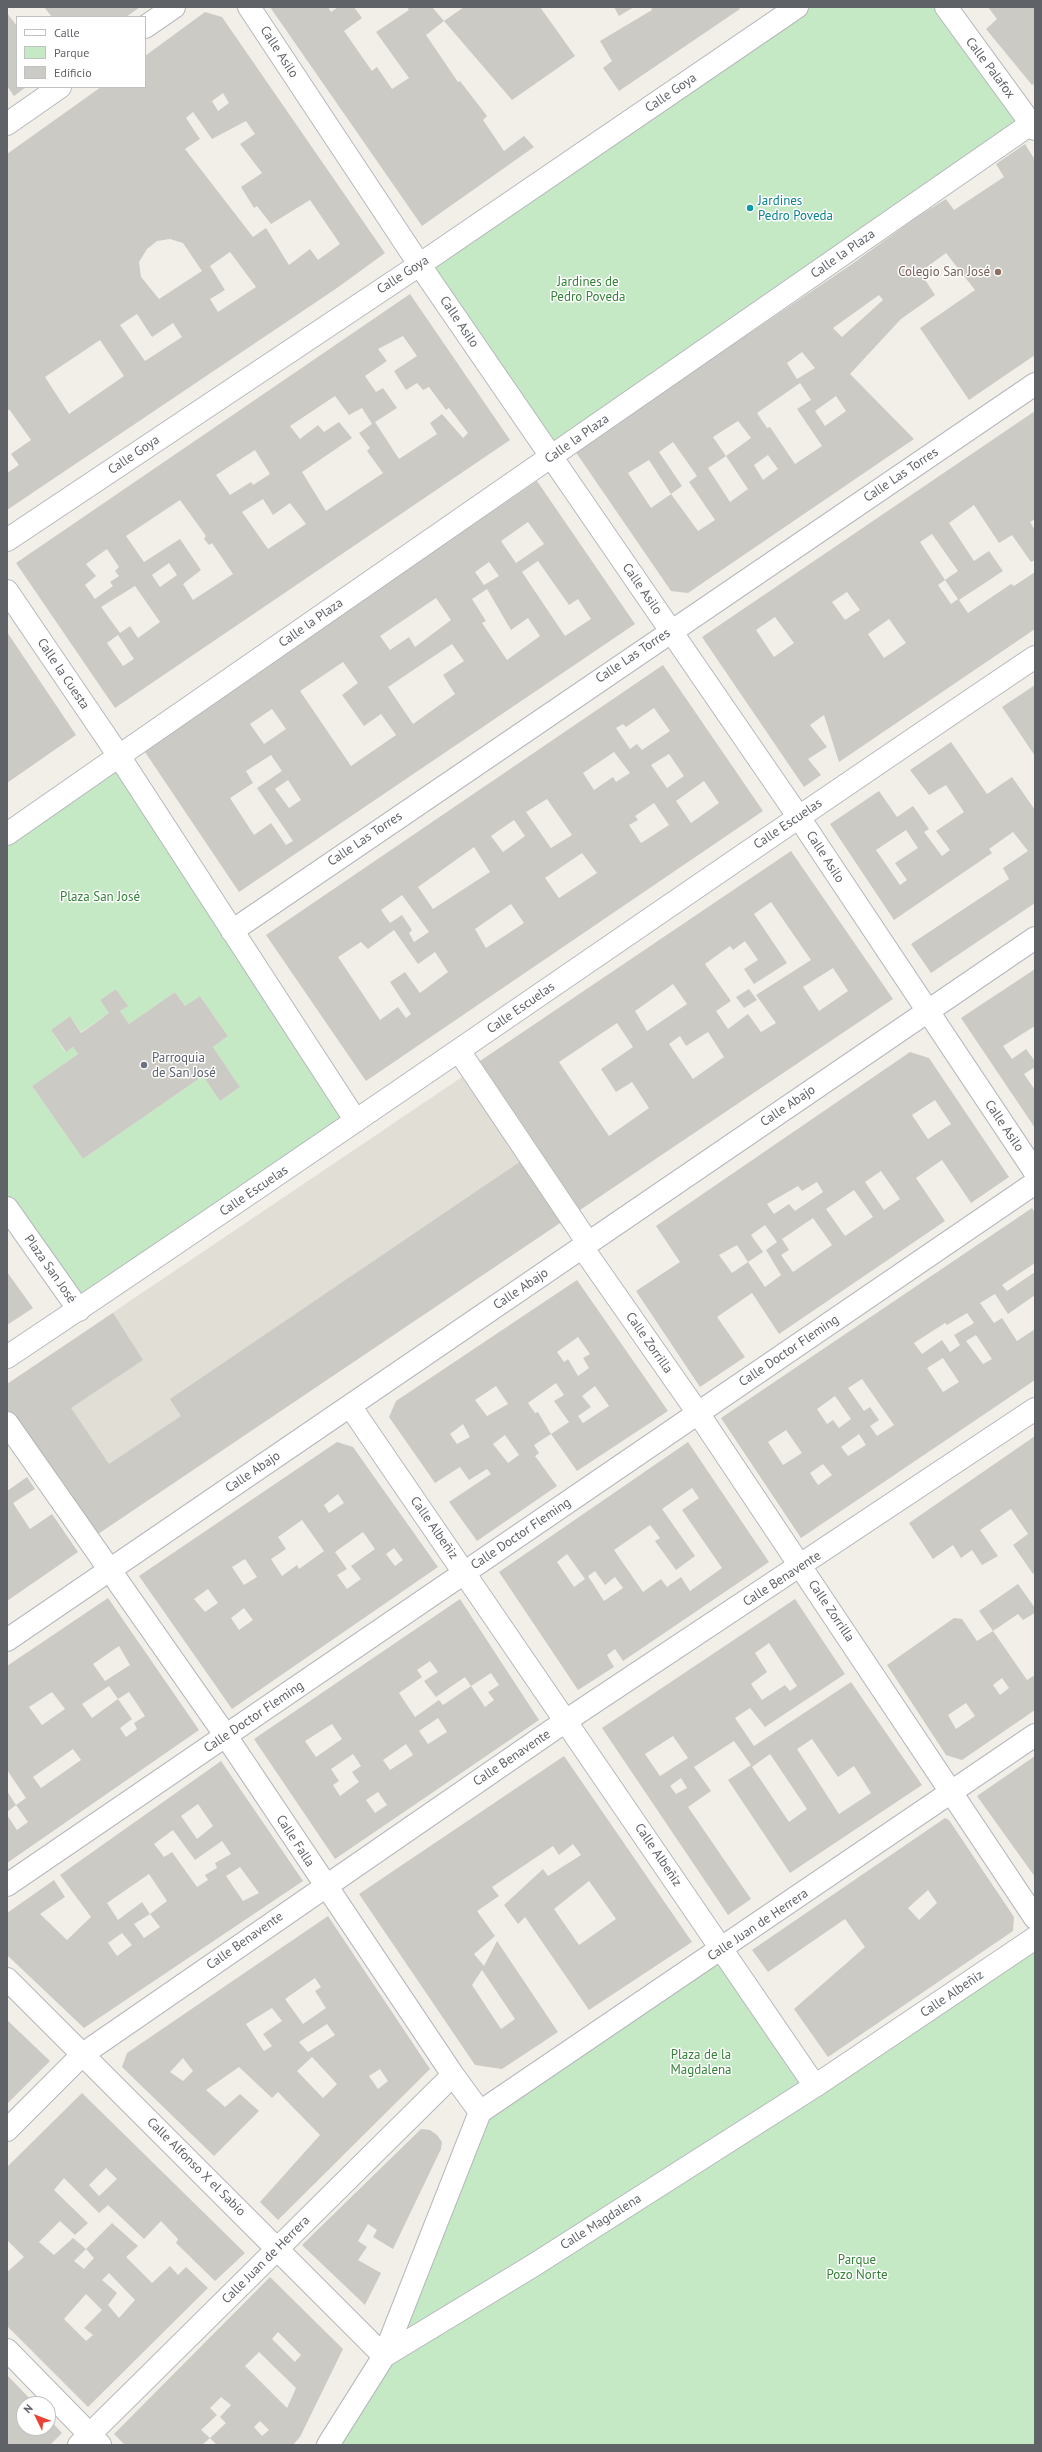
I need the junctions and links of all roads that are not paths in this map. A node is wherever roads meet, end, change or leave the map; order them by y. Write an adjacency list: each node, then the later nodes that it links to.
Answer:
1 (174, 7): 5 (street)
2 (249, 7): 9 (street, Calle Asilo)
3 (797, 7): 9 (street, Calle Goya)
4 (946, 7): 8 (street, Calle Palafox)
5 (146, 26)
6 (59, 88): 7 (street)
7 (7, 124)
8 (1034, 124): 11 (street, Calle la Plaza)
9 (419, 264): 11 (street, Calle Asilo); 12 (street, Calle Goya)
10 (1035, 384): 14 (street, Calle Las Torres)
11 (551, 457): 14 (street, Calle Asilo); 16 (street, Calle la Plaza)
12 (7, 540)
13 (7, 591): 16 (street, Calle la Cuesta)
14 (670, 631): 17 (street, Calle Asilo); 19 (street, Calle Las Torres)
15 (1035, 657): 17 (street, Calle Escuelas)
16 (119, 756): 18 (street); 19 (street)
17 (798, 816): 21 (street, Calle Asilo); 22 (street, Calle Escuelas)
18 (7, 834)
19 (232, 931): 23 (street)
20 (1035, 938): 21 (street, Calle Abajo)
21 (927, 1012): 24 (street, Calle Asilo); 27 (street, Calle Abajo)
22 (459, 1051): 23 (street, Calle Escuelas); 27 (street, Calle Zorrilla)
23 (356, 1122): 28 (street, Calle Escuelas)
24 (1035, 1172)
25 (1035, 1183): 32 (street, Calle Doctor Fleming)
26 (7, 1208): 28 (street, Plaza San José)
27 (585, 1245): 30 (street, Calle Abajo); 32 (street, Calle Zorrilla)
28 (79, 1310): 29 (street, Calle Escuelas)
29 (7, 1357)
30 (350, 1406): 35 (street, Calle Abajo); 36 (street, Calle Albeñiz)
31 (1035, 1409): 34 (street, Calle Benavente)
32 (698, 1413): 34 (street, Calle Zorrilla); 36 (street, Calle Doctor Fleming)
33 (7, 1423): 35 (street, Calle Falla)
34 (801, 1566): 38 (street, Calle Benavente); 41 (street, Calle Zorrilla)
35 (108, 1571): 37 (street, Calle Abajo); 40 (street, Calle Falla)
36 (464, 1572): 38 (street, Calle Albeñiz); 40 (street, Calle Doctor Fleming)
37 (7, 1640)
38 (567, 1720): 43 (street, Calle Benavente); 46 (street, Calle Albeñiz)
39 (1035, 1735): 41 (street, Calle Juan de Herrera)
40 (226, 1736): 42 (street, Calle Doctor Fleming); 43 (street, Calle Falla)
41 (952, 1792): 44 (street, Calle Zorrilla); 46 (street, Calle Juan de Herrera)
42 (7, 1885)
43 (325, 1886): 48 (street, Calle Benavente); 49 (street, Calle Falla)
44 (1035, 1918)
45 (1035, 1938): 50 (street, Calle Albeñiz)
46 (722, 1950): 50 (street, Calle Albeñiz); 51 (street, Calle Juan de Herrera)
47 (7, 1979): 48 (street, Calle Alfonso X el Sabio)
48 (83, 2054): 52 (street, Calle Benavente); 53 (street, Calle Alfonso X el Sabio)
49 (453, 2075): 51 (street, Calle Falla); 53 (street, Calle Juan de Herrera)
50 (815, 2086): 55 (street, Calle Magdalena)
51 (480, 2112): 55 (street, Calle Magdalena)
52 (7, 2130)
53 (278, 2249): 55 (street, Calle Alfonso X el Sabio); 56 (street, Calle Juan de Herrera)
54 (7, 2350): 56 (street)
55 (384, 2356): 57 (street, Calle Magdalena)
56 (90, 2441)
57 (328, 2445)

